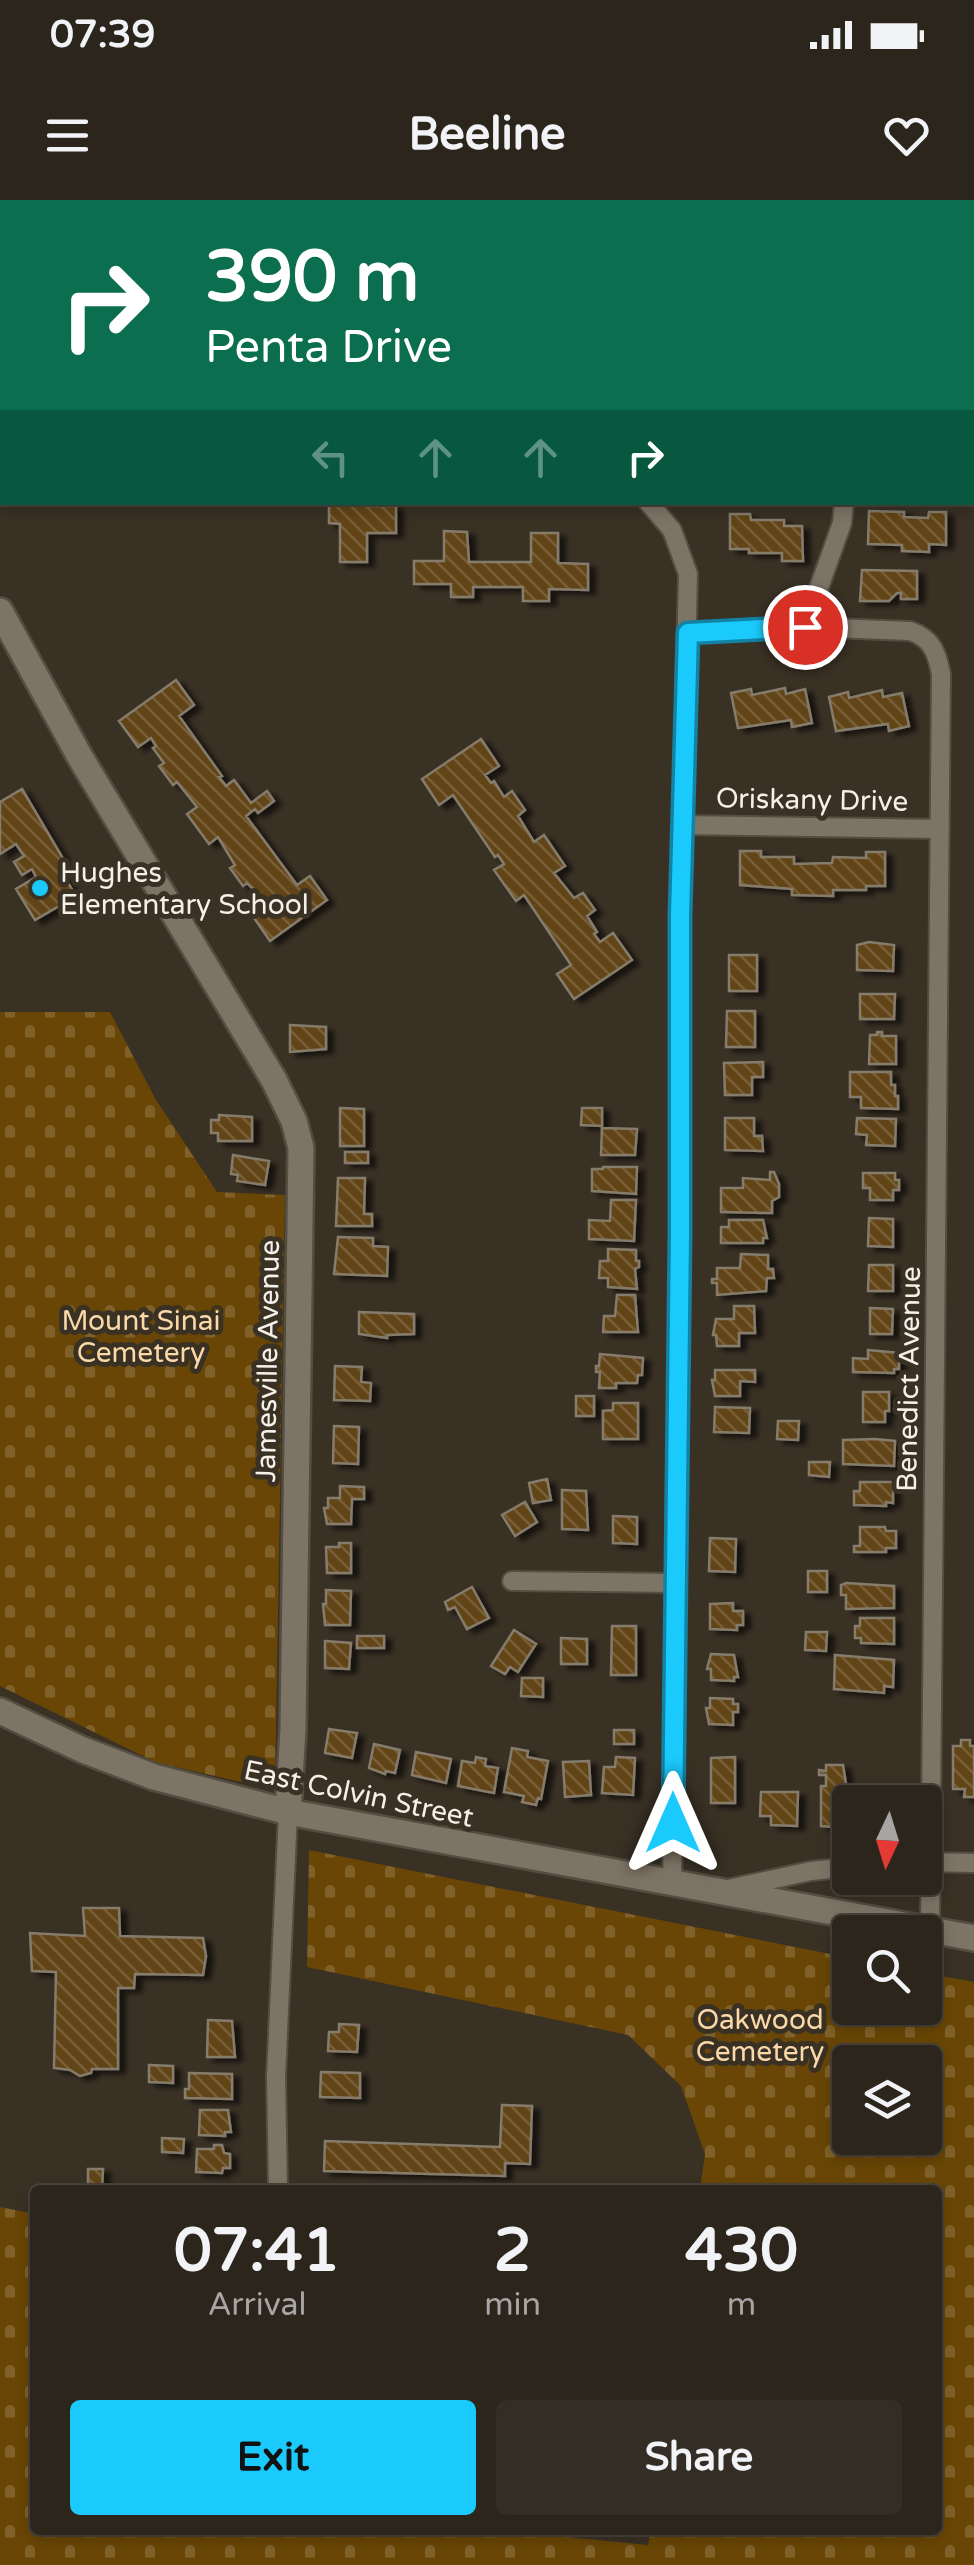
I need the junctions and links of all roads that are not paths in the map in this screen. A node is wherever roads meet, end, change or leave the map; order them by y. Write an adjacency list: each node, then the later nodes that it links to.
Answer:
1 (651, 505): 5 (street)
2 (844, 505): 4 (street)
3 (0, 611): 12 (street, Jamesville Avenue)
4 (805, 627): 5 (street); 7 (street, Benedict Avenue)
5 (688, 633): 6 (street)
6 (682, 825): 7 (street, Oriskany Drive); 9 (street)
7 (940, 828): 11 (street, Benedict Avenue)
8 (512, 1580): 9 (street)
9 (675, 1582): 16 (street)
10 (0, 1711): 12 (street, East Colvin Street)
11 (929, 1785)
12 (288, 1812): 16 (street, East Colvin Street); 21 (street, Jamesville Avenue)
13 (942, 1862): 14 (street)
14 (974, 1863)
15 (832, 1869): 17 (street, East Colvin Street)
16 (672, 1882): 17 (street, East Colvin Street)
17 (718, 1892): 18 (street, East Colvin Street)
18 (846, 1915)
19 (942, 1932): 20 (street, East Colvin Street)
20 (974, 1938)
21 (278, 2185)

